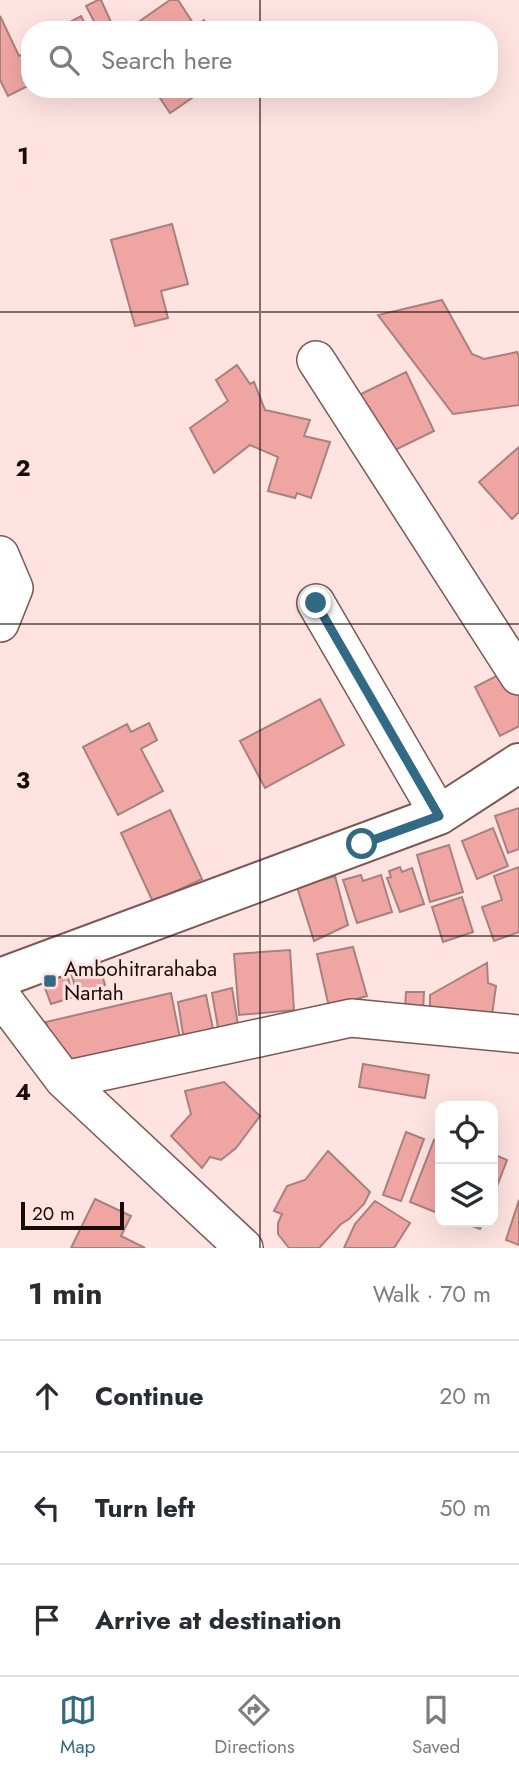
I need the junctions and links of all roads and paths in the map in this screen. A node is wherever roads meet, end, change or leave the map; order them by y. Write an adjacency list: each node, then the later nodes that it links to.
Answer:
1 (316, 360): 5 (street)
2 (0, 555): 4 (street)
3 (316, 603): 7 (street)
4 (0, 623)
5 (519, 676)
6 (519, 762): 7 (street)
7 (439, 816): 8 (street)
8 (0, 978)
9 (0, 995): 11 (street)
10 (519, 1034): 11 (street)
11 (64, 1080): 12 (street)
12 (244, 1248)

